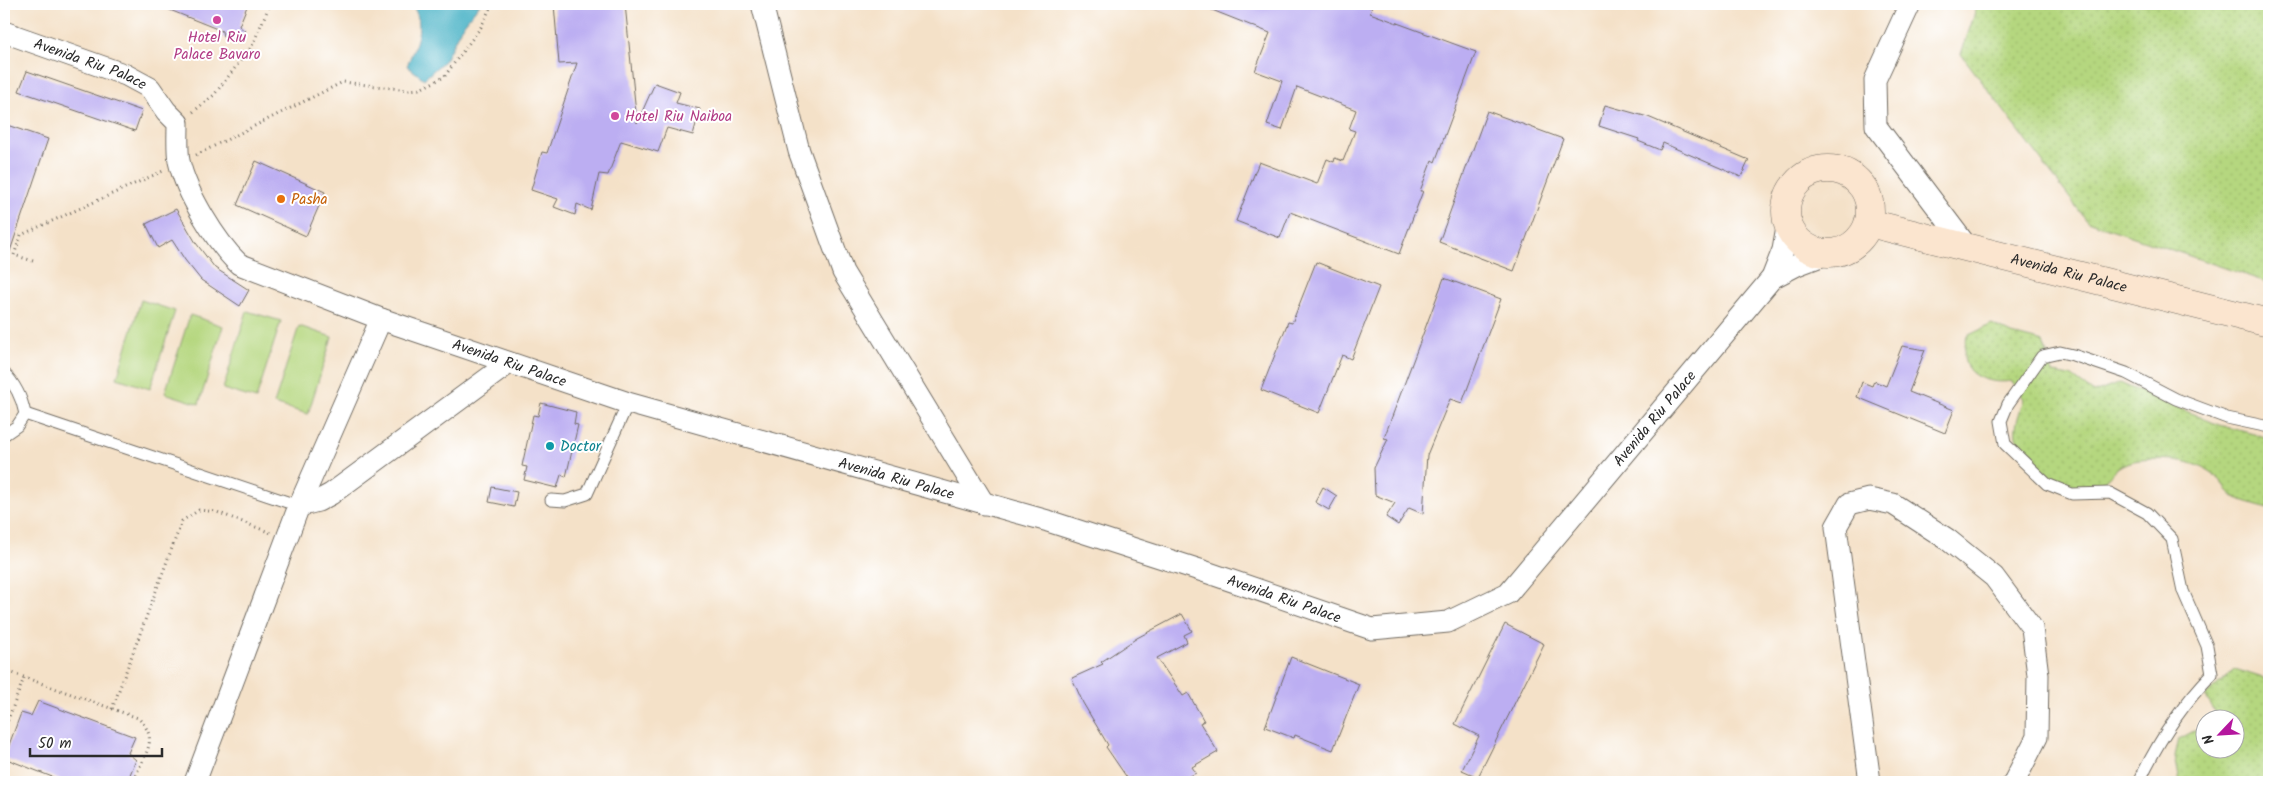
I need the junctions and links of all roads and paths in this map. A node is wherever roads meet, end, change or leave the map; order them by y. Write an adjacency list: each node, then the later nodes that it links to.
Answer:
1 (270, 4): 6 (path)
2 (492, 4): 7 (path)
3 (762, 4): 23 (street)
4 (1910, 4): 10 (street)
5 (4, 32): 6 (street, Avenida Riu Palace)
6 (178, 123): 7 (street, Avenida Riu Palace)
7 (179, 163): 12 (path); 14 (street, Avenida Riu Palace)
8 (1788, 222): 9 (street); 11 (street); 13 (street, Avenida Riu Palace)
9 (1869, 223): 10 (street, Avenida Riu Palace); 11 (street)
10 (1968, 248): 15 (street, Avenida Riu Palace)
11 (1829, 253): 13 (street, Avenida Riu Palace)
12 (33, 261)
13 (1772, 278): 23 (street, Avenida Riu Palace)
14 (381, 319): 16 (street, Avenida Riu Palace); 24 (street)
15 (2269, 323)
16 (509, 363): 18 (street, Avenida Riu Palace); 24 (street)
17 (4, 373): 19 (lane)
18 (628, 404): 22 (lane); 23 (street, Avenida Riu Palace)
19 (25, 414): 21 (lane); 24 (lane)
20 (2269, 426): 34 (lane)
21 (4, 434)
22 (551, 500)
23 (984, 504)
24 (299, 506): 25 (street)
25 (288, 539): 28 (path); 31 (street)
26 (4, 670): 27 (path)
27 (24, 678): 28 (path); 29 (path)
28 (112, 709): 30 (path)
29 (4, 730)
30 (134, 782)
31 (195, 782)
32 (1870, 782): 33 (street)
33 (2014, 782)
34 (2140, 782)

